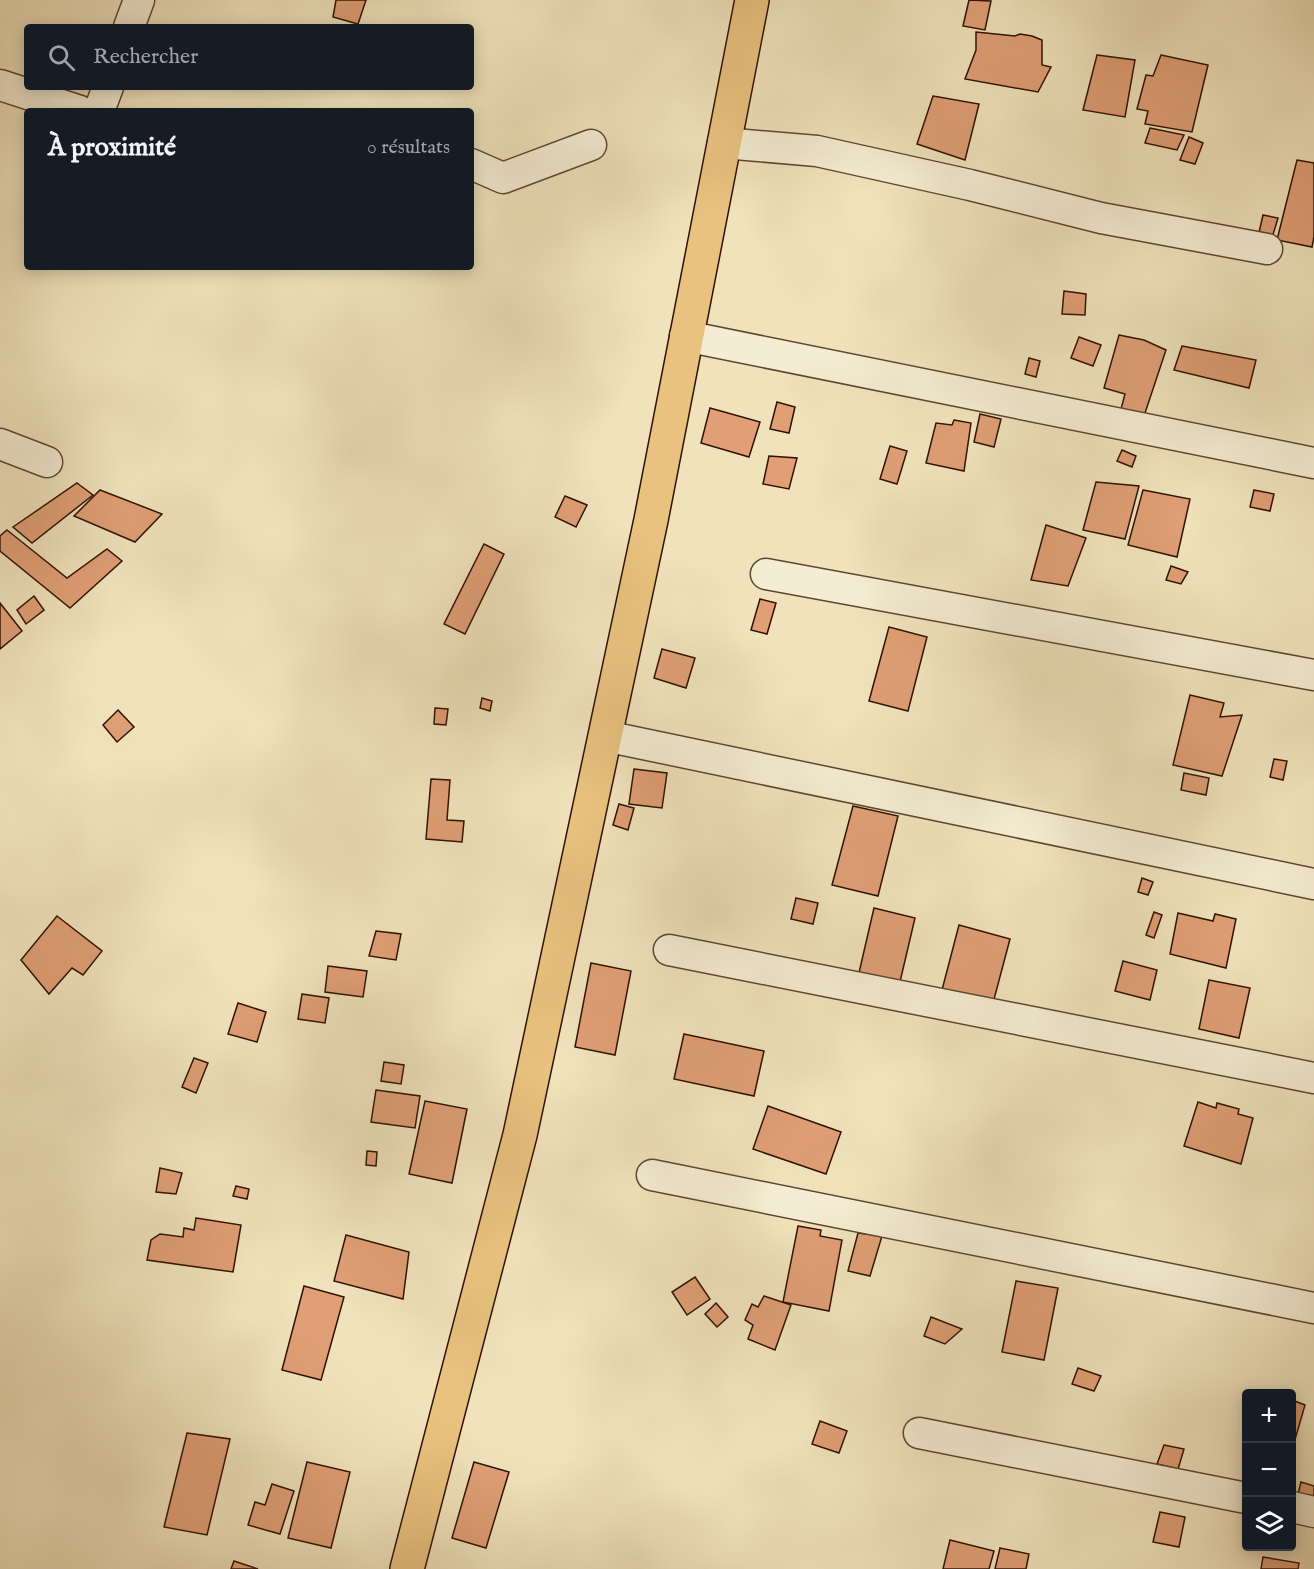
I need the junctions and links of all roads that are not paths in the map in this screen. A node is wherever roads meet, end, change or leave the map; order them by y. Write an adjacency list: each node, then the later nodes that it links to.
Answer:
1 (139, 0): 3 (street)
2 (752, 0): 8 (highway)
3 (130, 24)
4 (0, 85): 6 (street)
5 (107, 90): 7 (street)
6 (71, 108)
7 (100, 108)
8 (723, 143): 11 (street); 12 (highway)
9 (591, 145): 10 (street)
10 (474, 165)
11 (1267, 249)
12 (685, 336): 15 (street); 18 (highway)
13 (0, 444): 14 (street)
14 (47, 462)
15 (1314, 463)
16 (766, 574): 17 (street)
17 (1314, 675)
18 (605, 736): 19 (street); 28 (highway)
19 (1314, 884)
20 (669, 950): 21 (street)
21 (1314, 1077)
22 (652, 1175): 23 (street)
23 (1314, 1308)
24 (919, 1433): 25 (street)
25 (1242, 1497)
26 (1296, 1508): 27 (street)
27 (1314, 1512)
28 (407, 1569)

